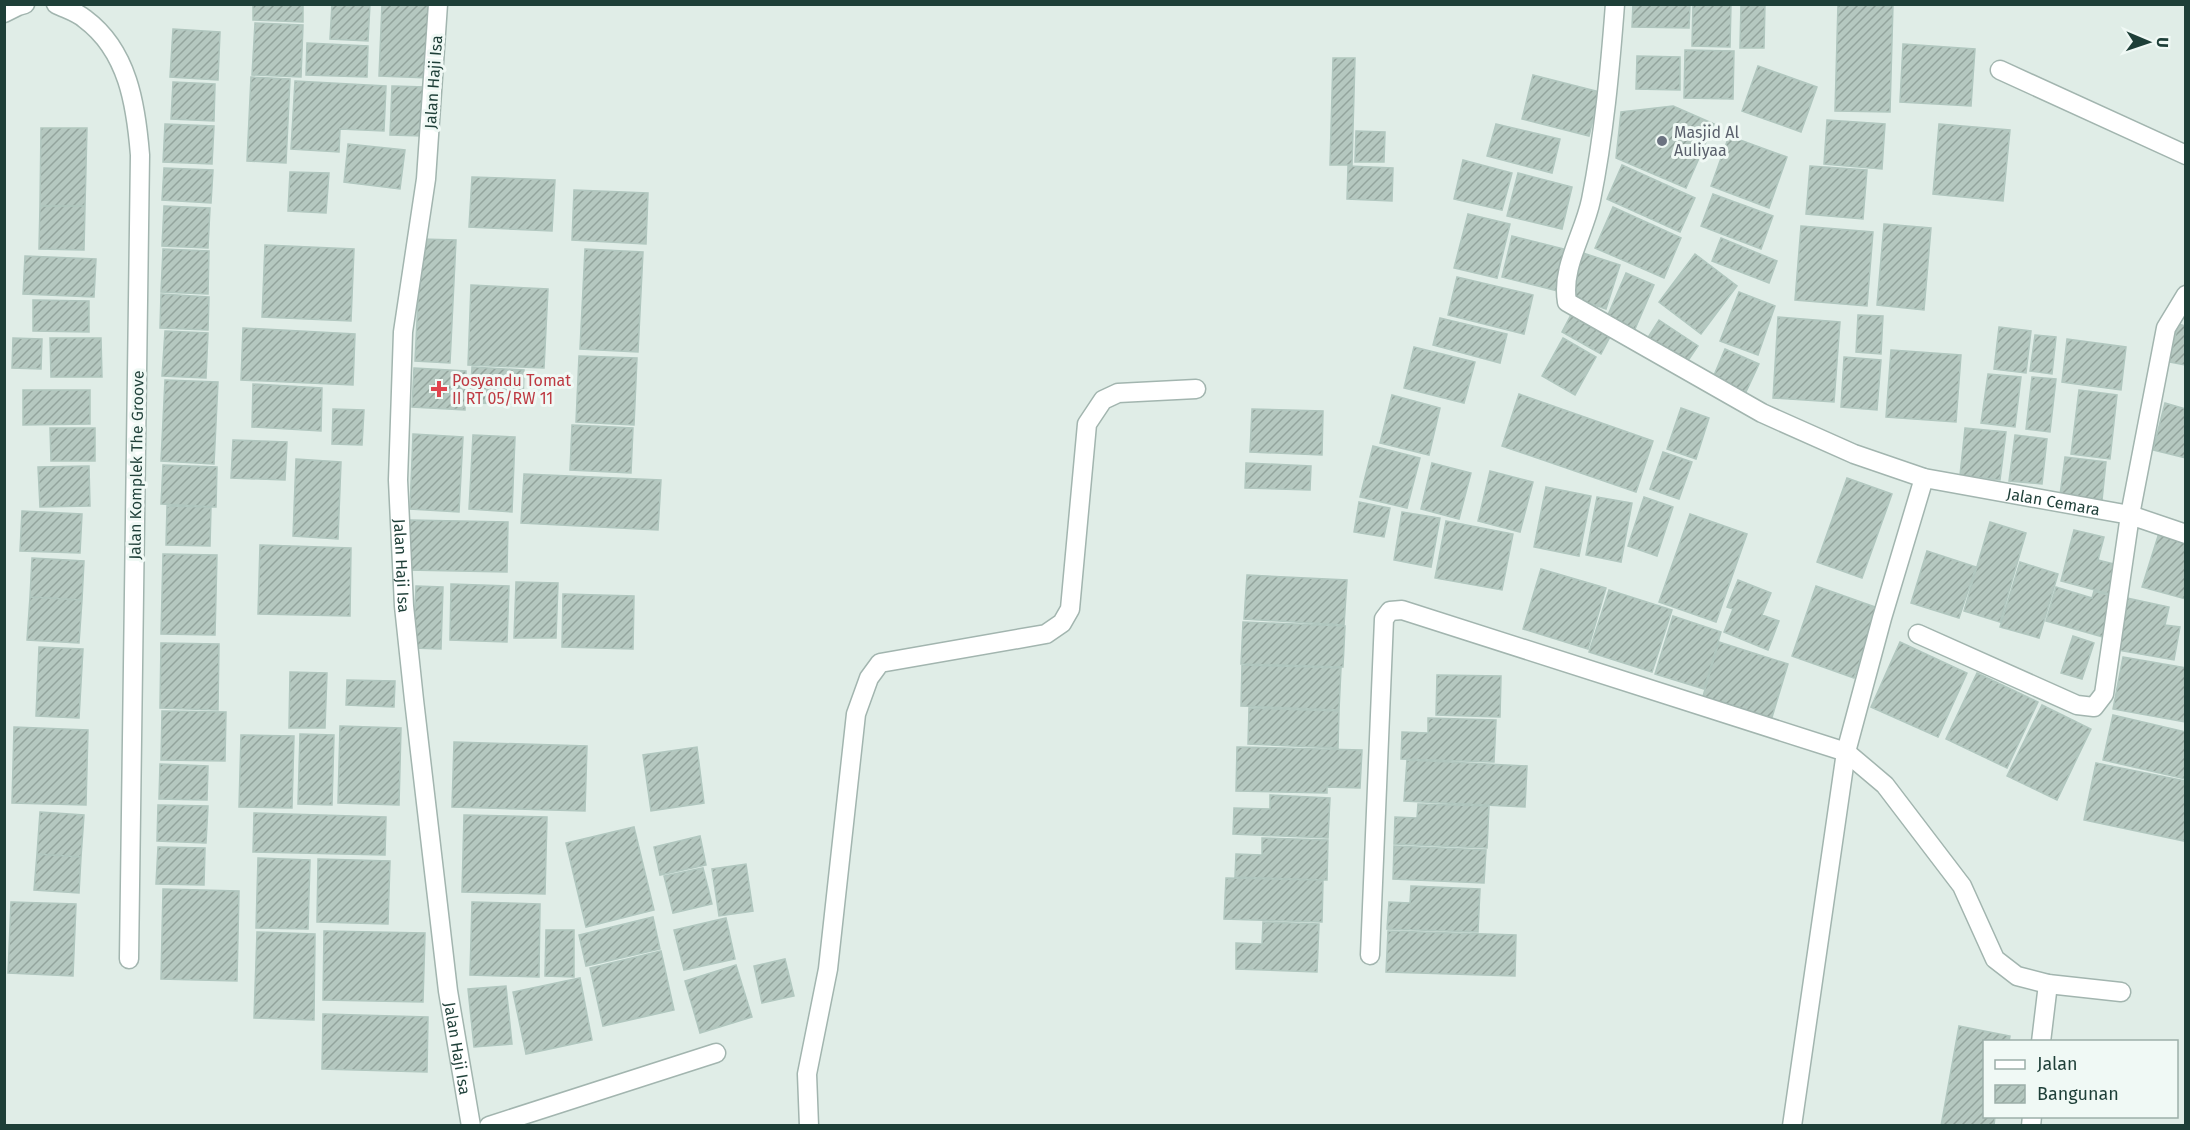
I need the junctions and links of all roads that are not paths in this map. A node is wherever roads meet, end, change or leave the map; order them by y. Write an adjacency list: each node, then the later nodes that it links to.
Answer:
1 (25, 4): 5 (street)
2 (56, 4): 16 (street, Jalan Komplek The Groove)
3 (438, 4): 21 (street, Jalan Haji Isa)
4 (1615, 4): 10 (street, Jalan Cemara)
5 (4, 13)
6 (2000, 70): 7 (street)
7 (2186, 154)
8 (2186, 295): 11 (street)
9 (1196, 389): 23 (street)
10 (1924, 478): 11 (street, Jalan Cemara); 14 (street)
11 (2130, 515): 12 (street, Jalan Cemara); 13 (street)
12 (2186, 534)
13 (1918, 634)
14 (1846, 752): 15 (street); 17 (street); 24 (street)
15 (1370, 955)
16 (129, 959)
17 (2048, 984): 18 (street); 19 (street)
18 (2121, 992)
19 (2041, 1040)
20 (717, 1053): 22 (street)
21 (471, 1125)
22 (489, 1125)
23 (809, 1125)
24 (1792, 1125)

